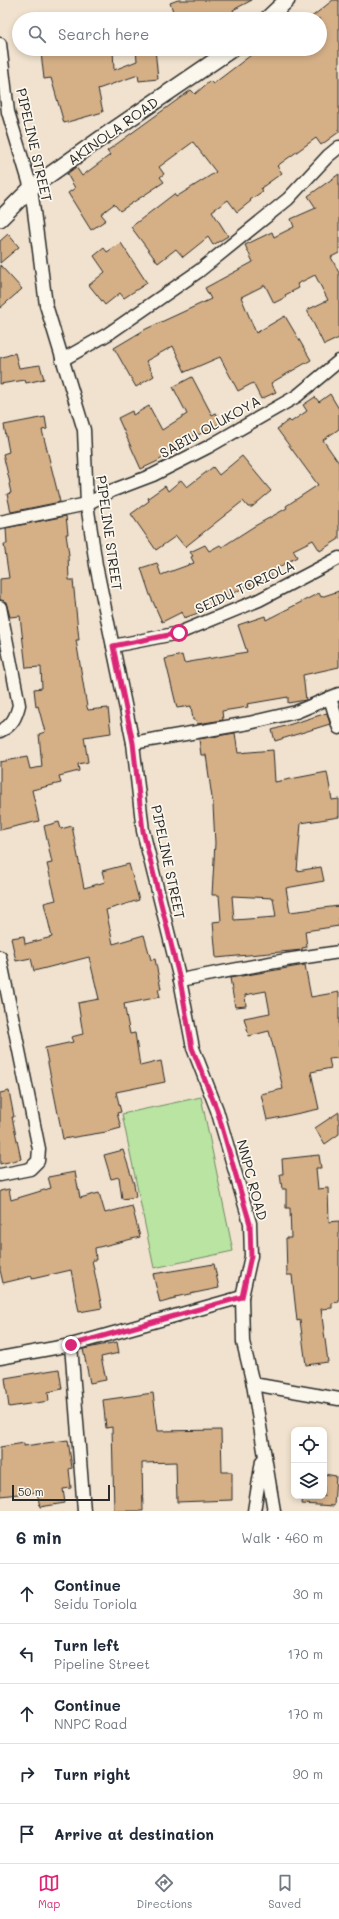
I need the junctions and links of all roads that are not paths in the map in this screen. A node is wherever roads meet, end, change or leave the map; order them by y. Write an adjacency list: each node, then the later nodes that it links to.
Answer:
1 (287, 0): 2 (street)
2 (274, 12)
3 (0, 44): 6 (street, PIPELINE STREET)
4 (222, 56): 6 (street, AKINOLA ROAD)
5 (339, 147): 8 (street)
6 (31, 188): 7 (street, AKINOLA ROAD); 8 (street, PIPELINE STREET)
7 (0, 219)
8 (62, 360): 10 (street, PIPELINE STREET)
9 (339, 361): 10 (street, SABIU OLUKOYA)
10 (87, 504): 11 (street, SABIU OLUKOYA); 14 (street, PIPELINE STREET)
11 (0, 522)
12 (339, 558): 14 (street, SEIDU TORIOLA)
13 (0, 607): 17 (street)
14 (113, 646): 18 (street, PIPELINE STREET)
15 (334, 696): 16 (street); 18 (street)
16 (339, 728)
17 (0, 731)
18 (133, 743): 21 (street, PIPELINE STREET)
19 (339, 952): 21 (street)
20 (0, 957): 22 (street)
21 (180, 980): 23 (street, NNPC ROAD)
22 (0, 1175)
23 (242, 1297): 24 (street); 26 (street, NNPC ROAD)
24 (71, 1345): 25 (street); 29 (street)
25 (0, 1358)
26 (253, 1384): 27 (street); 28 (street, NNPC ROAD)
27 (339, 1399)
28 (263, 1453): 30 (street); 31 (street, NNPC ROAD)
29 (84, 1511)
30 (254, 1511)
31 (274, 1511)

